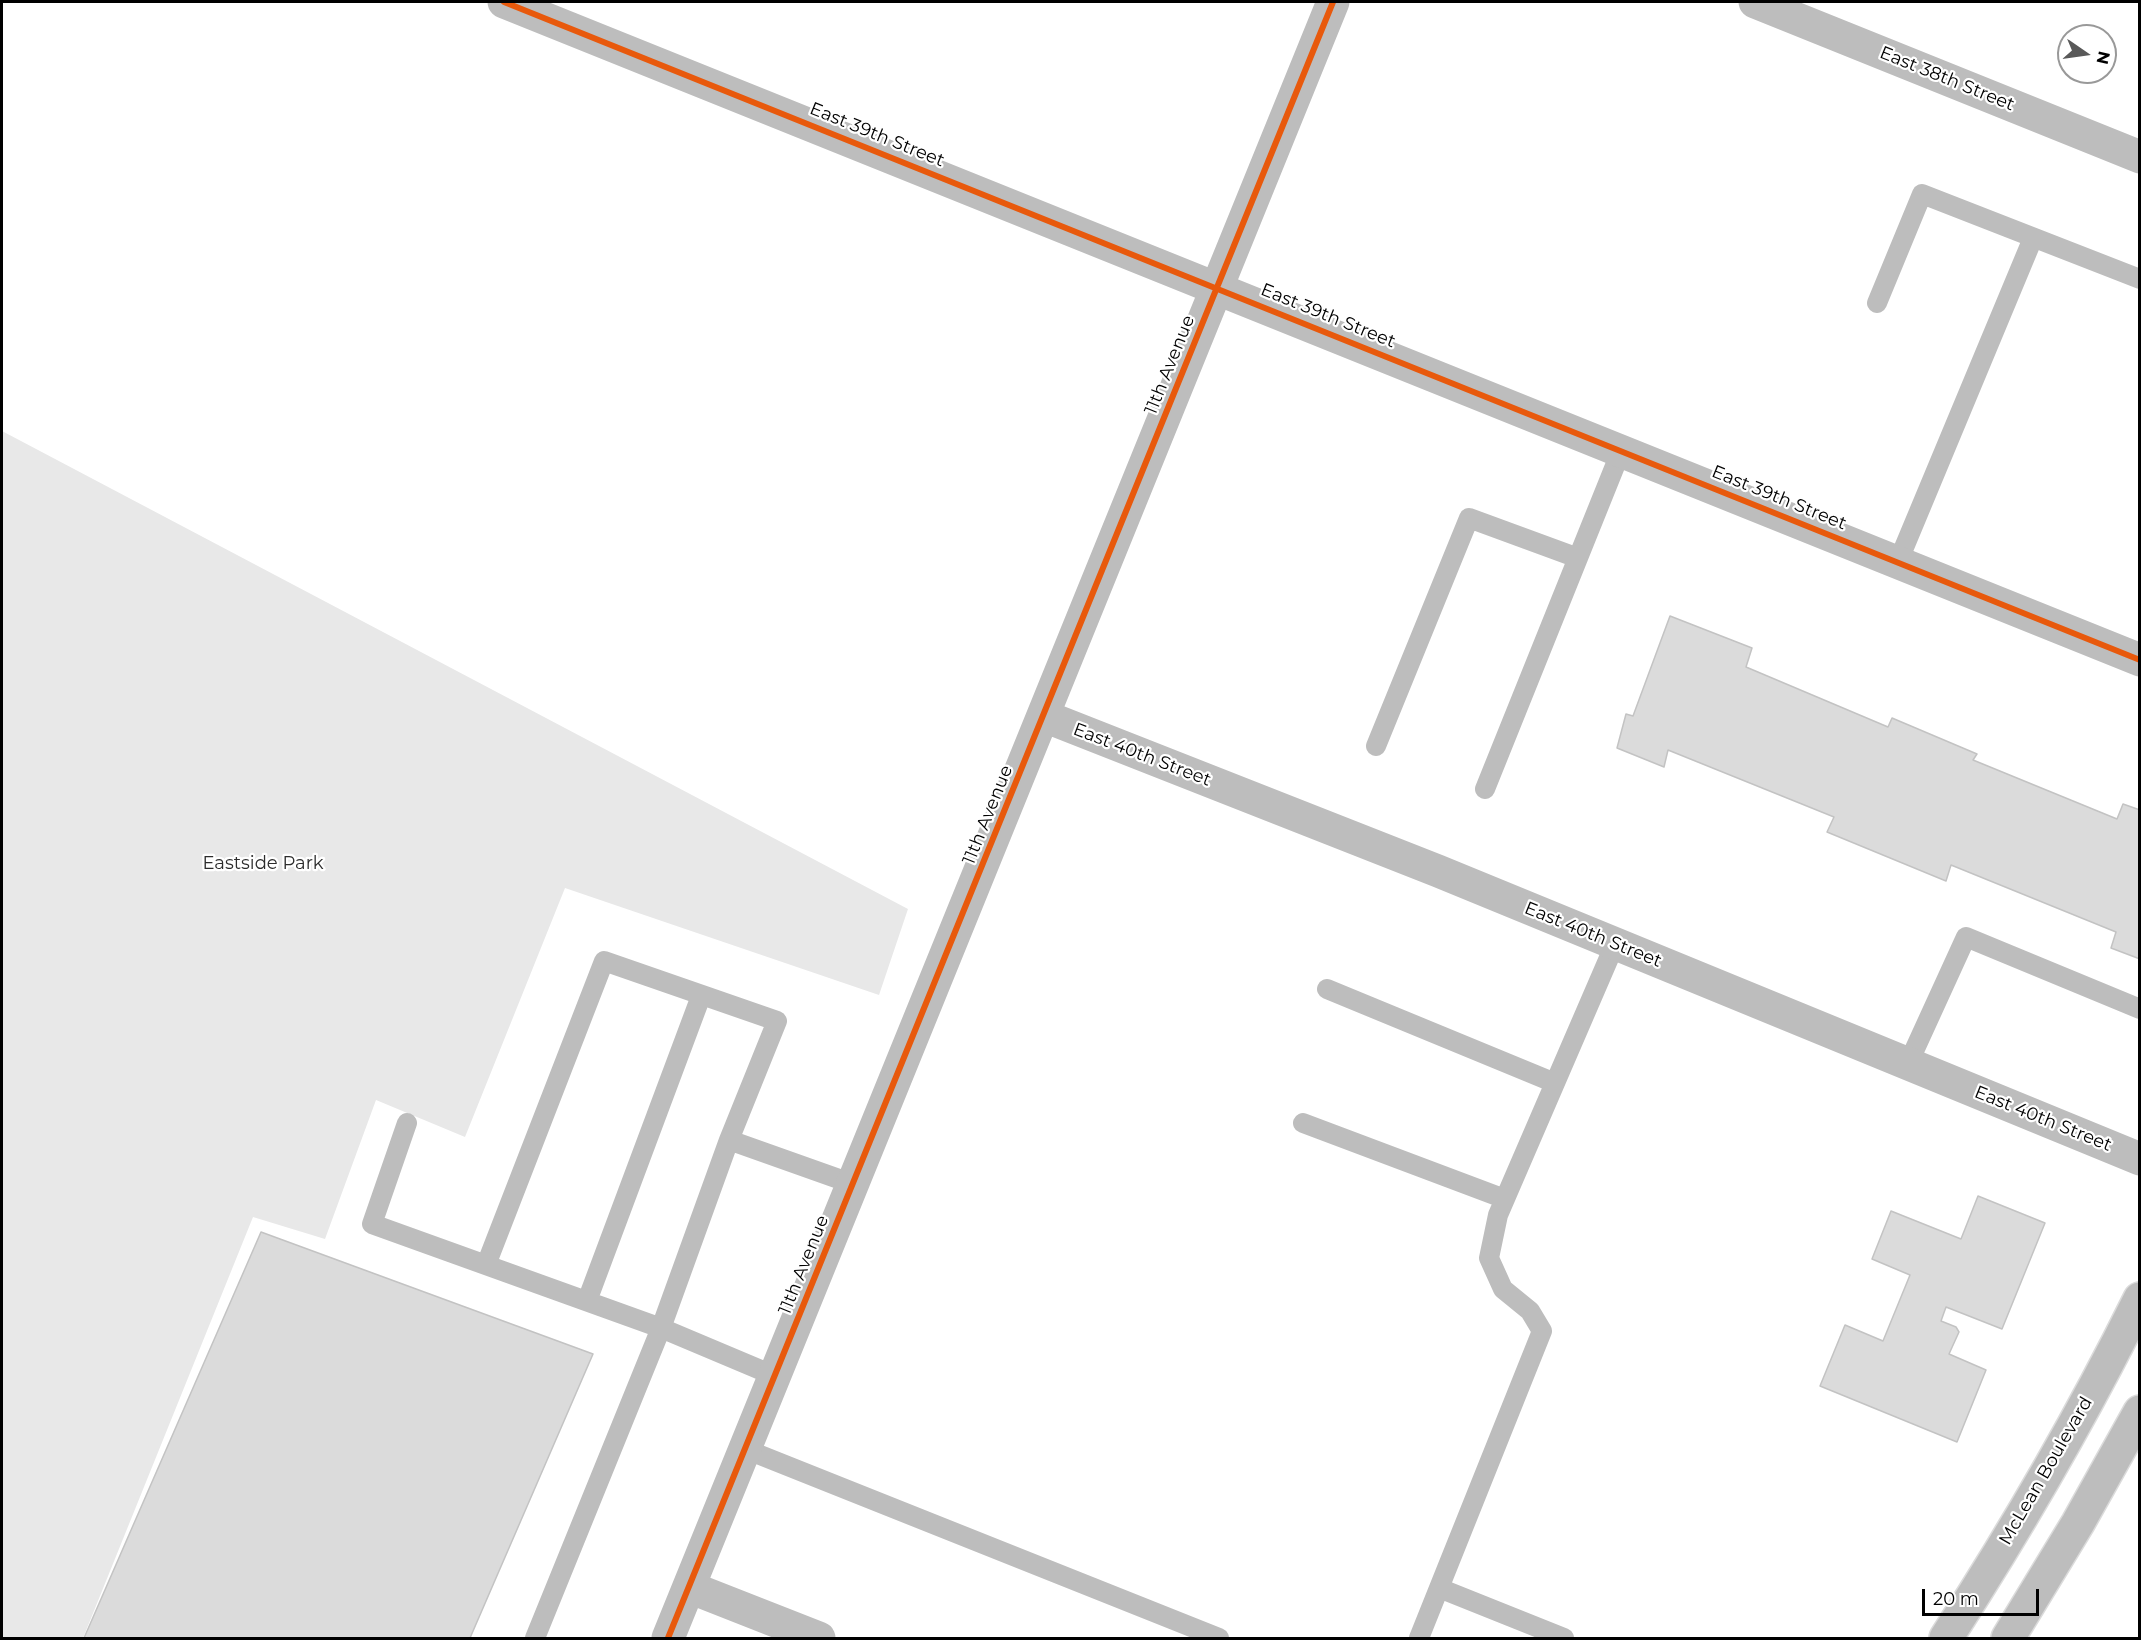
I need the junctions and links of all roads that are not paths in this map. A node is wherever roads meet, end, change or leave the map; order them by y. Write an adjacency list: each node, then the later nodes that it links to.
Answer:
1 (504, 2): 7 (street, East 39th Street)
2 (1333, 2): 7 (street, 11th Avenue)
3 (1755, 2): 4 (street, East 38th Street)
4 (2139, 157)
5 (2033, 238): 6 (lane); 8 (lane); 11 (lane)
6 (2139, 279)
7 (1218, 288): 9 (street, East 39th Street); 13 (street, 11th Avenue)
8 (1877, 303)
9 (1621, 451): 10 (lane); 11 (street, East 39th Street)
10 (1578, 558): 14 (lane); 15 (lane)
11 (1898, 562): 12 (street, East 39th Street)
12 (2139, 660)
13 (1044, 716): 16 (street, East 40th Street); 26 (street, 11th Avenue)
14 (1376, 746)
15 (1485, 789)
16 (1616, 944): 20 (street, East 40th Street); 21 (lane)
17 (1327, 989): 21 (lane)
18 (701, 996): 24 (lane); 28 (lane); 30 (lane)
19 (2139, 1009): 20 (lane)
20 (1908, 1064): 25 (street, East 40th Street)
21 (1555, 1083): 27 (lane)
22 (407, 1123): 28 (lane)
23 (1303, 1123): 27 (lane)
24 (729, 1140): 26 (lane); 31 (lane)
25 (2139, 1159)
26 (853, 1184): 32 (street, 11th Avenue)
27 (1505, 1199): 36 (lane)
28 (486, 1265): 30 (lane)
29 (2139, 1299): 43 (street, McLean Boulevard)
30 (587, 1301): 31 (lane)
31 (661, 1328): 32 (lane); 37 (lane)
32 (775, 1376): 34 (street, 11th Avenue)
33 (2139, 1412): 44 (street)
34 (745, 1449): 35 (street, 11th Avenue); 40 (lane)
35 (689, 1587): 38 (street, 11th Avenue); 39 (street)
36 (1439, 1588): 41 (lane); 42 (lane)
37 (534, 1638)
38 (668, 1638)
39 (819, 1638)
40 (1219, 1638)
41 (1419, 1638)
42 (1564, 1638)
43 (1946, 1638)
44 (2008, 1638)

